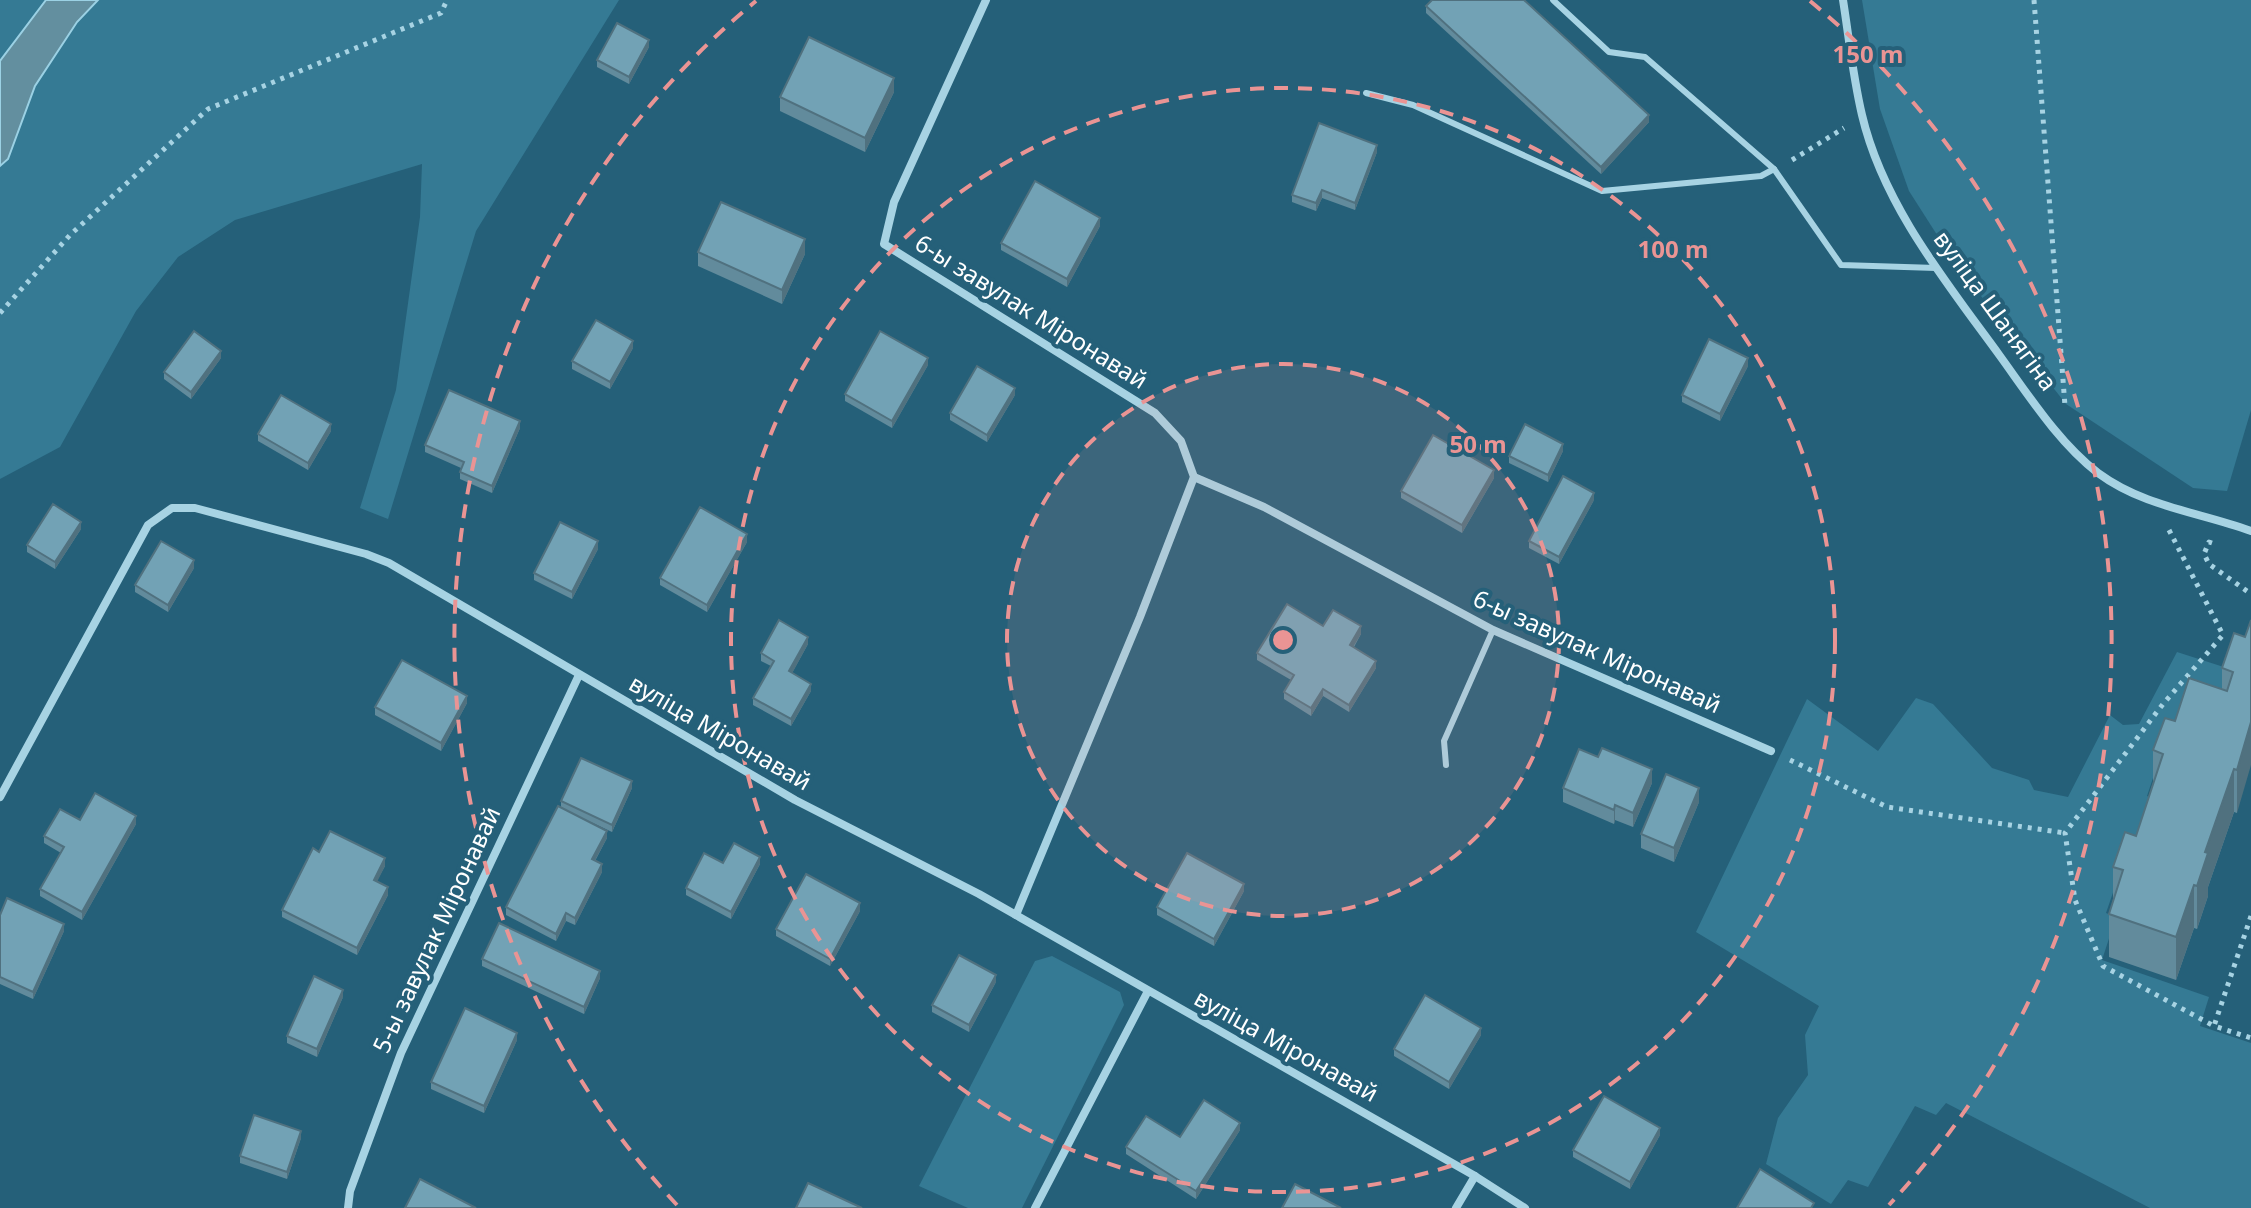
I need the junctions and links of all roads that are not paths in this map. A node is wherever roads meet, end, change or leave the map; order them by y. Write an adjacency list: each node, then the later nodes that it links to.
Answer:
1 (986, 0): 7 (street, 6-ы завулак Міронавай)
2 (1553, 0): 5 (lane)
3 (1843, 0): 6 (street, вуліца Шанягіна)
4 (1366, 93): 5 (lane)
5 (1774, 169): 6 (lane)
6 (1936, 268): 8 (street, вуліца Шанягіна)
7 (1194, 477): 9 (street, 6-ы завулак Міронавай); 14 (street)
8 (2251, 531)
9 (1493, 630): 11 (street, 6-ы завулак Міронавай); 12 (lane)
10 (579, 675): 13 (street, вуліца Міронавай); 14 (street, вуліца Міронавай); 17 (street, 5-ы завулак Міронавай)
11 (1771, 751)
12 (1446, 765)
13 (0, 797)
14 (1016, 915): 15 (street, вуліца Міронавай)
15 (1148, 991): 16 (street, вуліца Міронавай); 18 (street)
16 (1475, 1176): 19 (street); 20 (street, вуліца Міронавай)
17 (348, 1208)
18 (1035, 1208)
19 (1456, 1208)
20 (1525, 1208)

